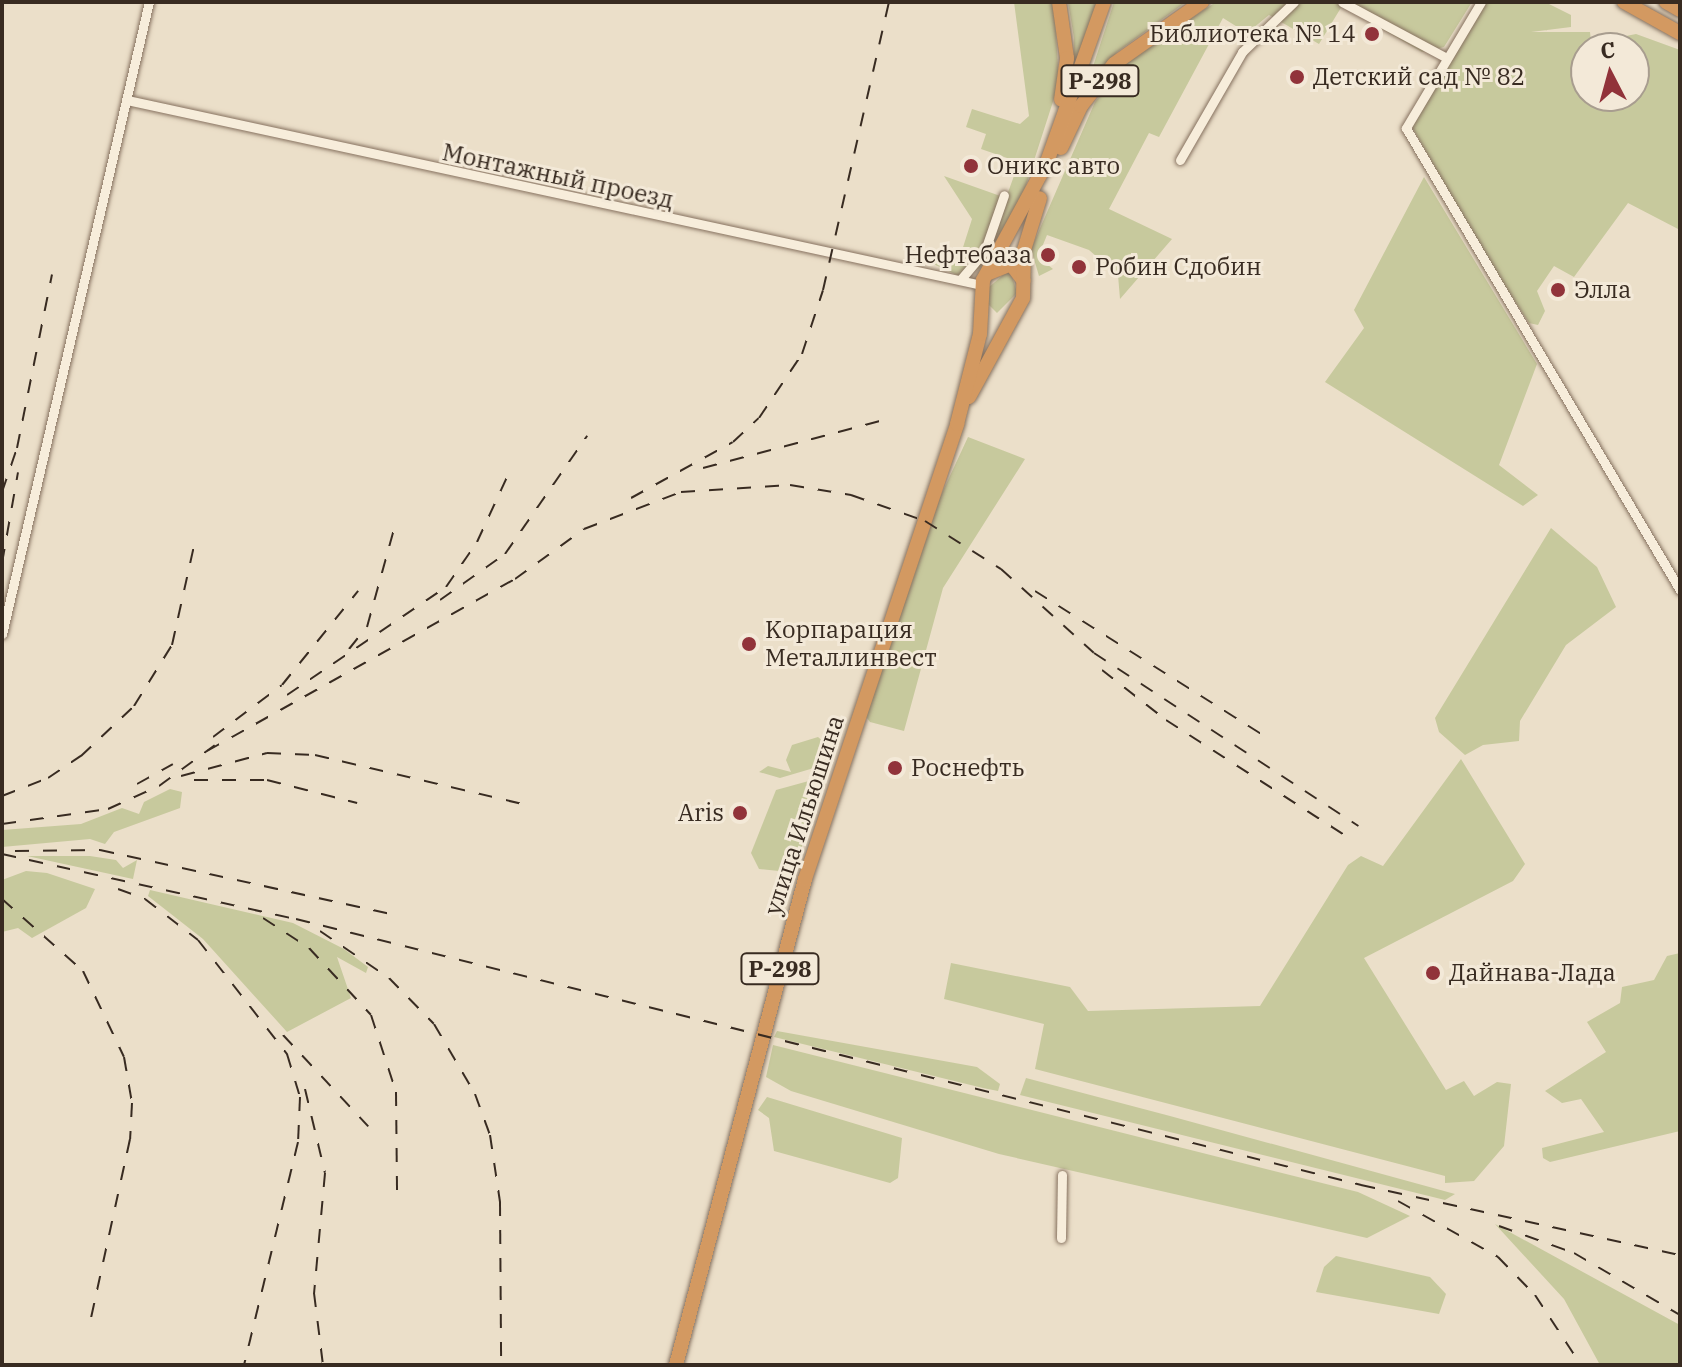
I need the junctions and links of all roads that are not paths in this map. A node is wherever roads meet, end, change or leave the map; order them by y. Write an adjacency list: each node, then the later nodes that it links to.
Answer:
1 (149, 2): 13 (street)
2 (1059, 2): 16 (highway)
3 (1107, 2): 16 (highway, Р-298)
4 (1202, 2): 16 (highway, Р-298)
5 (1294, 2): 14 (street)
6 (1342, 2): 12 (street)
7 (1481, 2): 12 (street)
8 (1624, 2): 11 (highway)
9 (1666, 2): 10 (highway)
10 (1680, 10)
11 (1680, 33)
12 (1445, 57): 23 (street)
13 (127, 100): 18 (street, Монтажный проезд); 24 (street)
14 (1180, 160)
15 (1004, 195): 18 (street)
16 (1037, 195): 17 (highway, Р-298)
17 (1031, 210): 19 (highway, Р-298); 20 (highway, Р-298)
18 (961, 279): 20 (street, Монтажный проезд)
19 (1024, 281): 20 (highway); 21 (highway, Р-298)
20 (982, 285): 21 (highway); 22 (highway, Р-298)
21 (1019, 308): 22 (highway, Р-298)
22 (957, 424): 27 (highway, улица Ильюшина / Р-298)
23 (1680, 590)
24 (2, 634)
25 (1062, 1175): 26 (street)
26 (1061, 1238)
27 (676, 1365)

